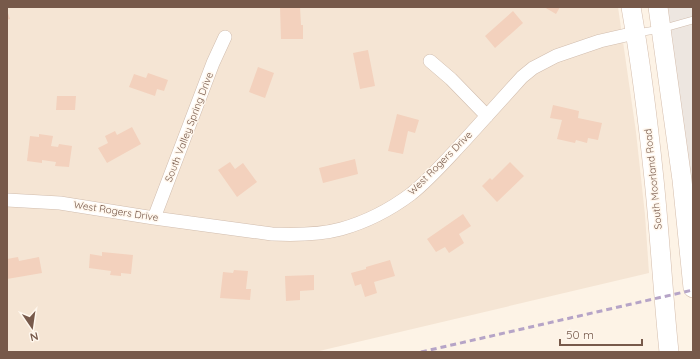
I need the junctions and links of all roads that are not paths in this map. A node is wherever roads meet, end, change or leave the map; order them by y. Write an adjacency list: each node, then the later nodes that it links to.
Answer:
1 (631, 7): 5 (main road, South Moorland Road)
2 (658, 7): 4 (main road)
3 (693, 20): 4 (lane)
4 (661, 28): 5 (lane); 11 (main road)
5 (635, 33): 8 (street, West Rogers Drive); 13 (main road, South Moorland Road)
6 (225, 37): 10 (street, South Valley Spring Drive)
7 (430, 61): 8 (street)
8 (487, 116): 10 (street, West Rogers Drive)
9 (7, 200): 10 (street, West Rogers Drive)
10 (154, 218)
11 (691, 245): 12 (main road)
12 (693, 288)
13 (669, 352)

